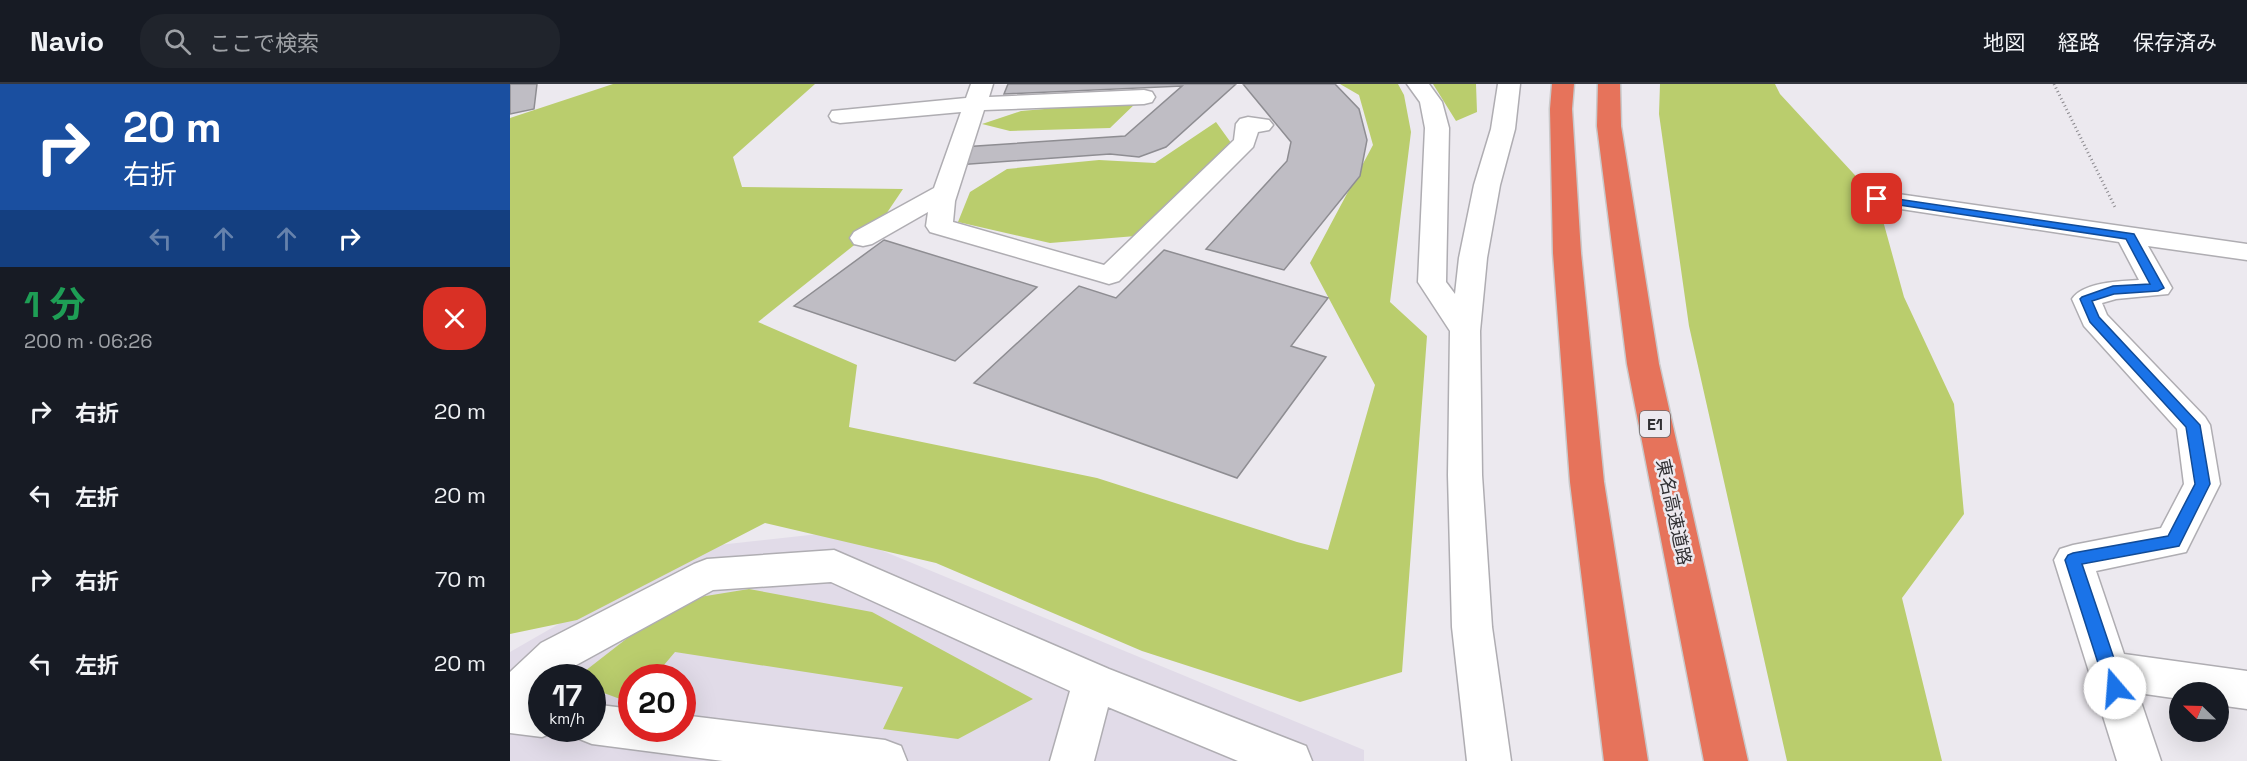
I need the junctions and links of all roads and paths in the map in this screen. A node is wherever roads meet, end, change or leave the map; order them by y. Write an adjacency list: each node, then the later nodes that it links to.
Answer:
1 (1418, 84): 15 (street)
2 (1509, 84): 15 (street)
3 (1563, 84): 27 (highway)
4 (1609, 84): 28 (highway, 東名高速道路 / E1)
5 (2054, 84): 12 (path)
6 (979, 94): 7 (street); 8 (street); 10 (street)
7 (1144, 97)
8 (840, 116)
9 (1261, 125): 10 (street)
10 (945, 192): 13 (street)
11 (1877, 199): 12 (street)
12 (2130, 237): 14 (street); 16 (street)
13 (863, 238)
14 (2247, 252)
15 (1465, 331): 26 (street)
16 (2109, 670): 18 (street); 29 (street)
17 (1094, 682): 19 (street); 24 (street); 25 (street)
18 (2247, 690)
19 (510, 700)
20 (510, 713): 21 (street)
21 (528, 715)
22 (696, 737): 23 (street)
23 (885, 761)
24 (1072, 761)
25 (1290, 761)
26 (1489, 761)
27 (1626, 761)
28 (1726, 761)
29 (2139, 761)

